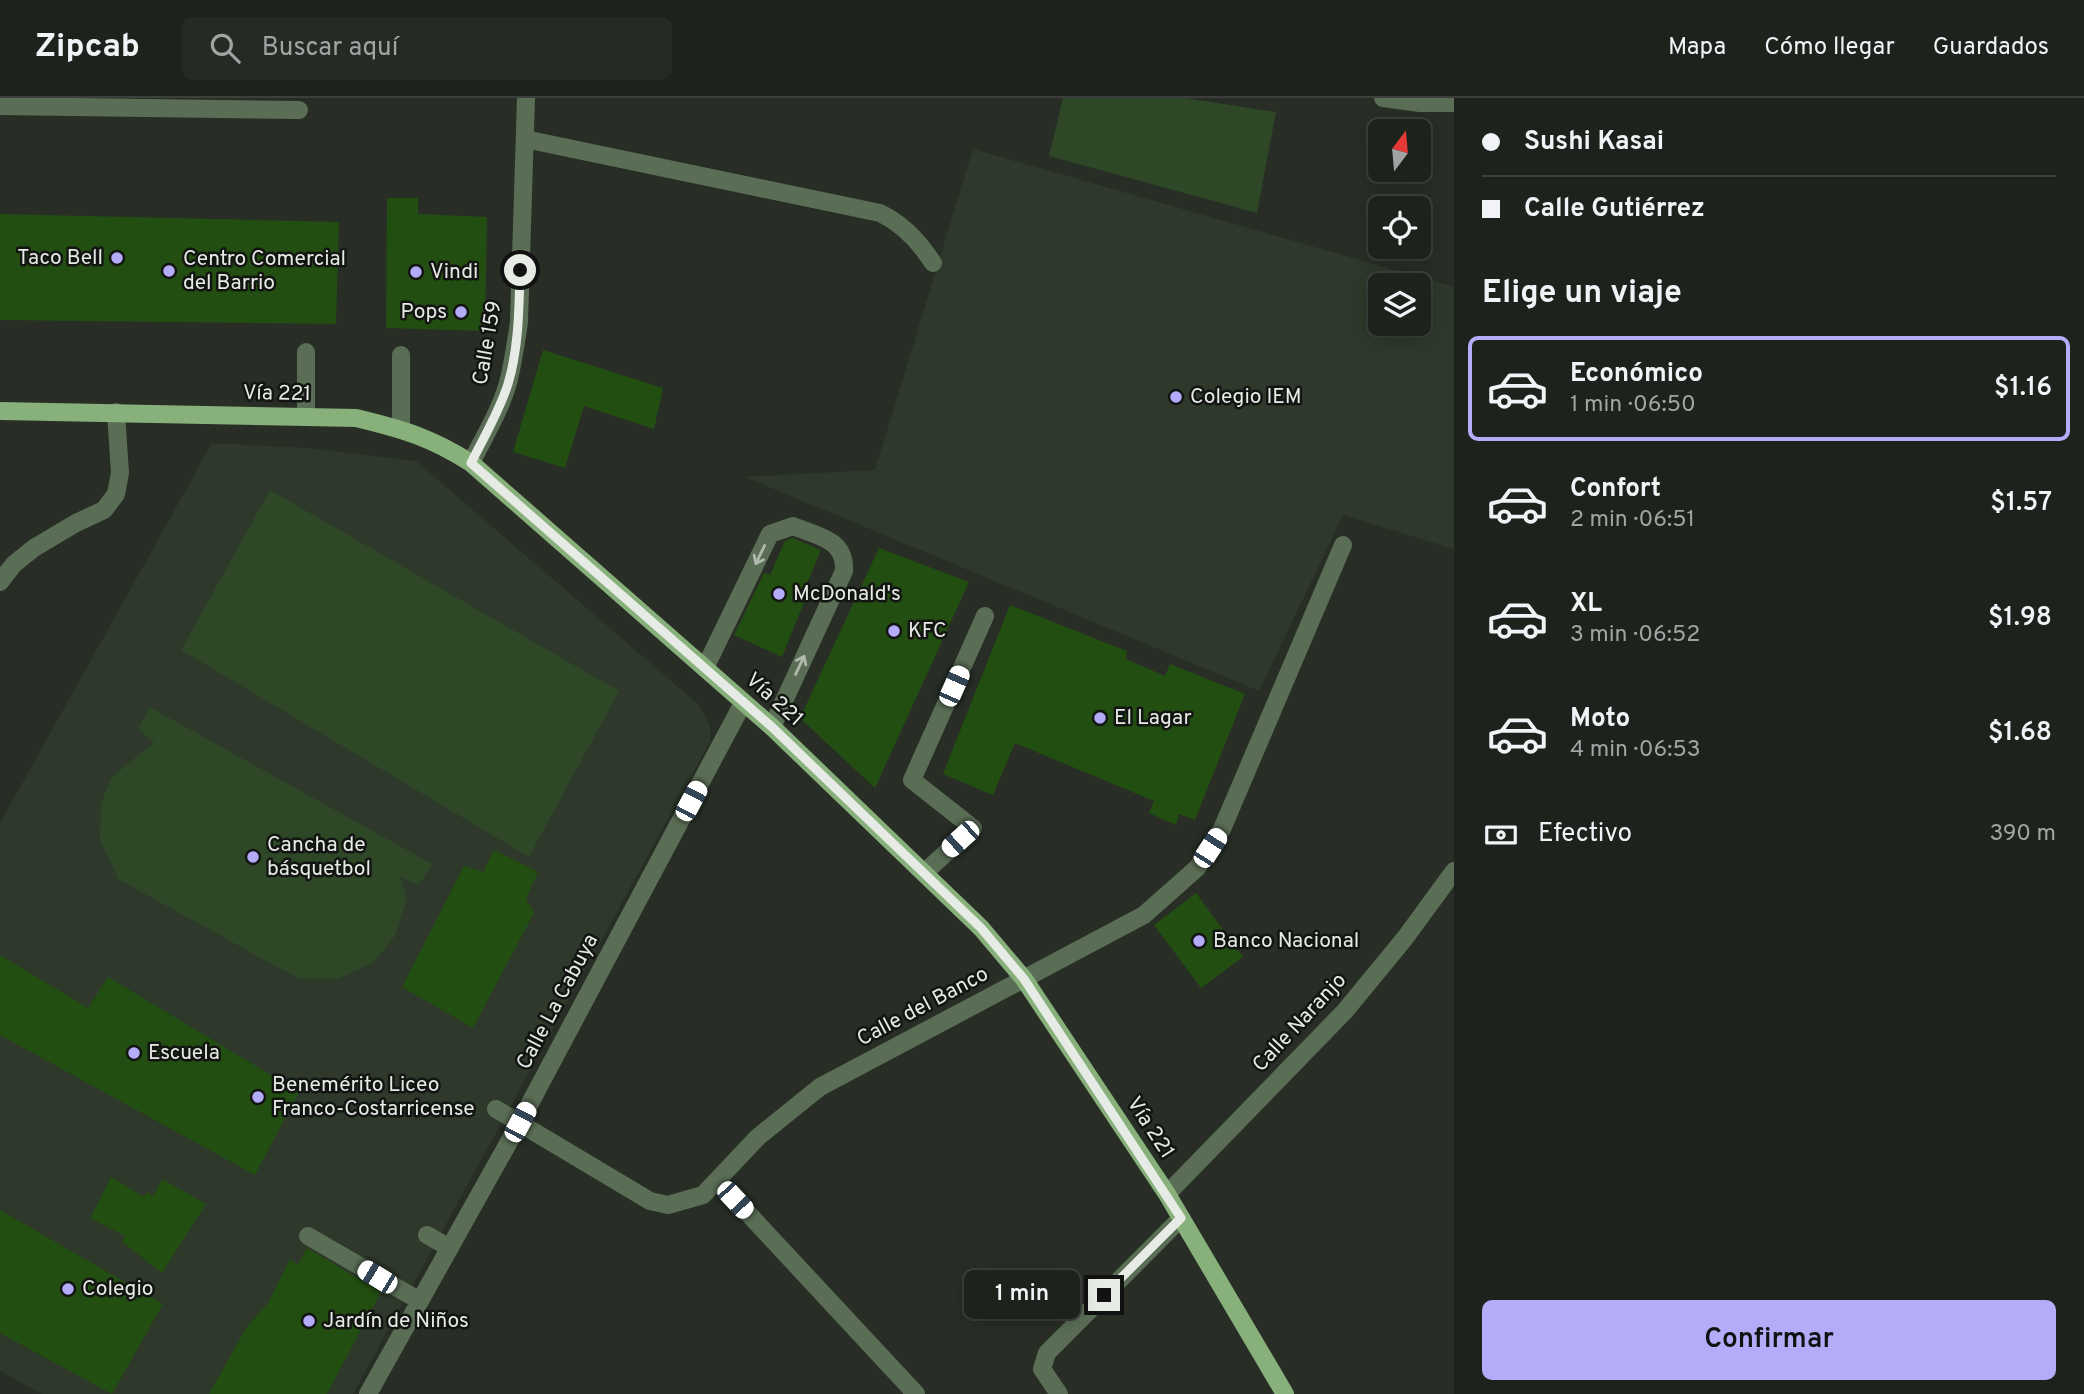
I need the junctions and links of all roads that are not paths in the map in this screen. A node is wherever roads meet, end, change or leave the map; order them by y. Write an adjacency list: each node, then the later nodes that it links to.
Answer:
1 (526, 98): 6 (street, Calle 159)
2 (1383, 98): 3 (street)
3 (1454, 103)
4 (0, 106): 5 (street)
5 (299, 110)
6 (525, 139): 7 (street); 14 (street, Calle 159)
7 (933, 263)
8 (306, 352): 12 (street)
9 (401, 355): 13 (street)
10 (0, 411): 11 (main road, Vía 221)
11 (116, 412): 12 (main road, Vía 221); 16 (street)
12 (306, 418): 13 (main road, Vía 221)
13 (401, 429): 14 (main road, Vía 221)
14 (471, 463): 18 (main road, Vía 221)
15 (1343, 545): 23 (street, Calle del Banco)
16 (0, 582)
17 (985, 616): 22 (street)
18 (705, 668): 19 (main road, Vía 221); 20 (street, one-way to 18)
19 (743, 703): 20 (main road, Vía 221); 25 (street, Calle La Cabuya)
20 (772, 727): 22 (main road, Vía 221)
21 (1454, 871): 27 (street, Calle Naranjo)
22 (924, 873): 23 (main road, Vía 221)
23 (1024, 979): 26 (street, Calle del Banco); 27 (main road, Vía 221)
24 (496, 1109): 25 (street, Calle del Banco)
25 (520, 1122): 26 (street, Calle del Banco); 31 (street, Calle La Cabuya)
26 (717, 1180): 34 (street)
27 (1167, 1195): 28 (main road, Vía 221)
28 (1181, 1218): 35 (street); 36 (main road, Vía 221)
29 (427, 1235): 31 (street)
30 (308, 1236): 32 (street)
31 (450, 1248): 32 (street, Calle La Cabuya)
32 (420, 1301): 33 (street, Calle La Cabuya)
33 (368, 1394)
34 (916, 1394)
35 (1059, 1394)
36 (1285, 1394)

